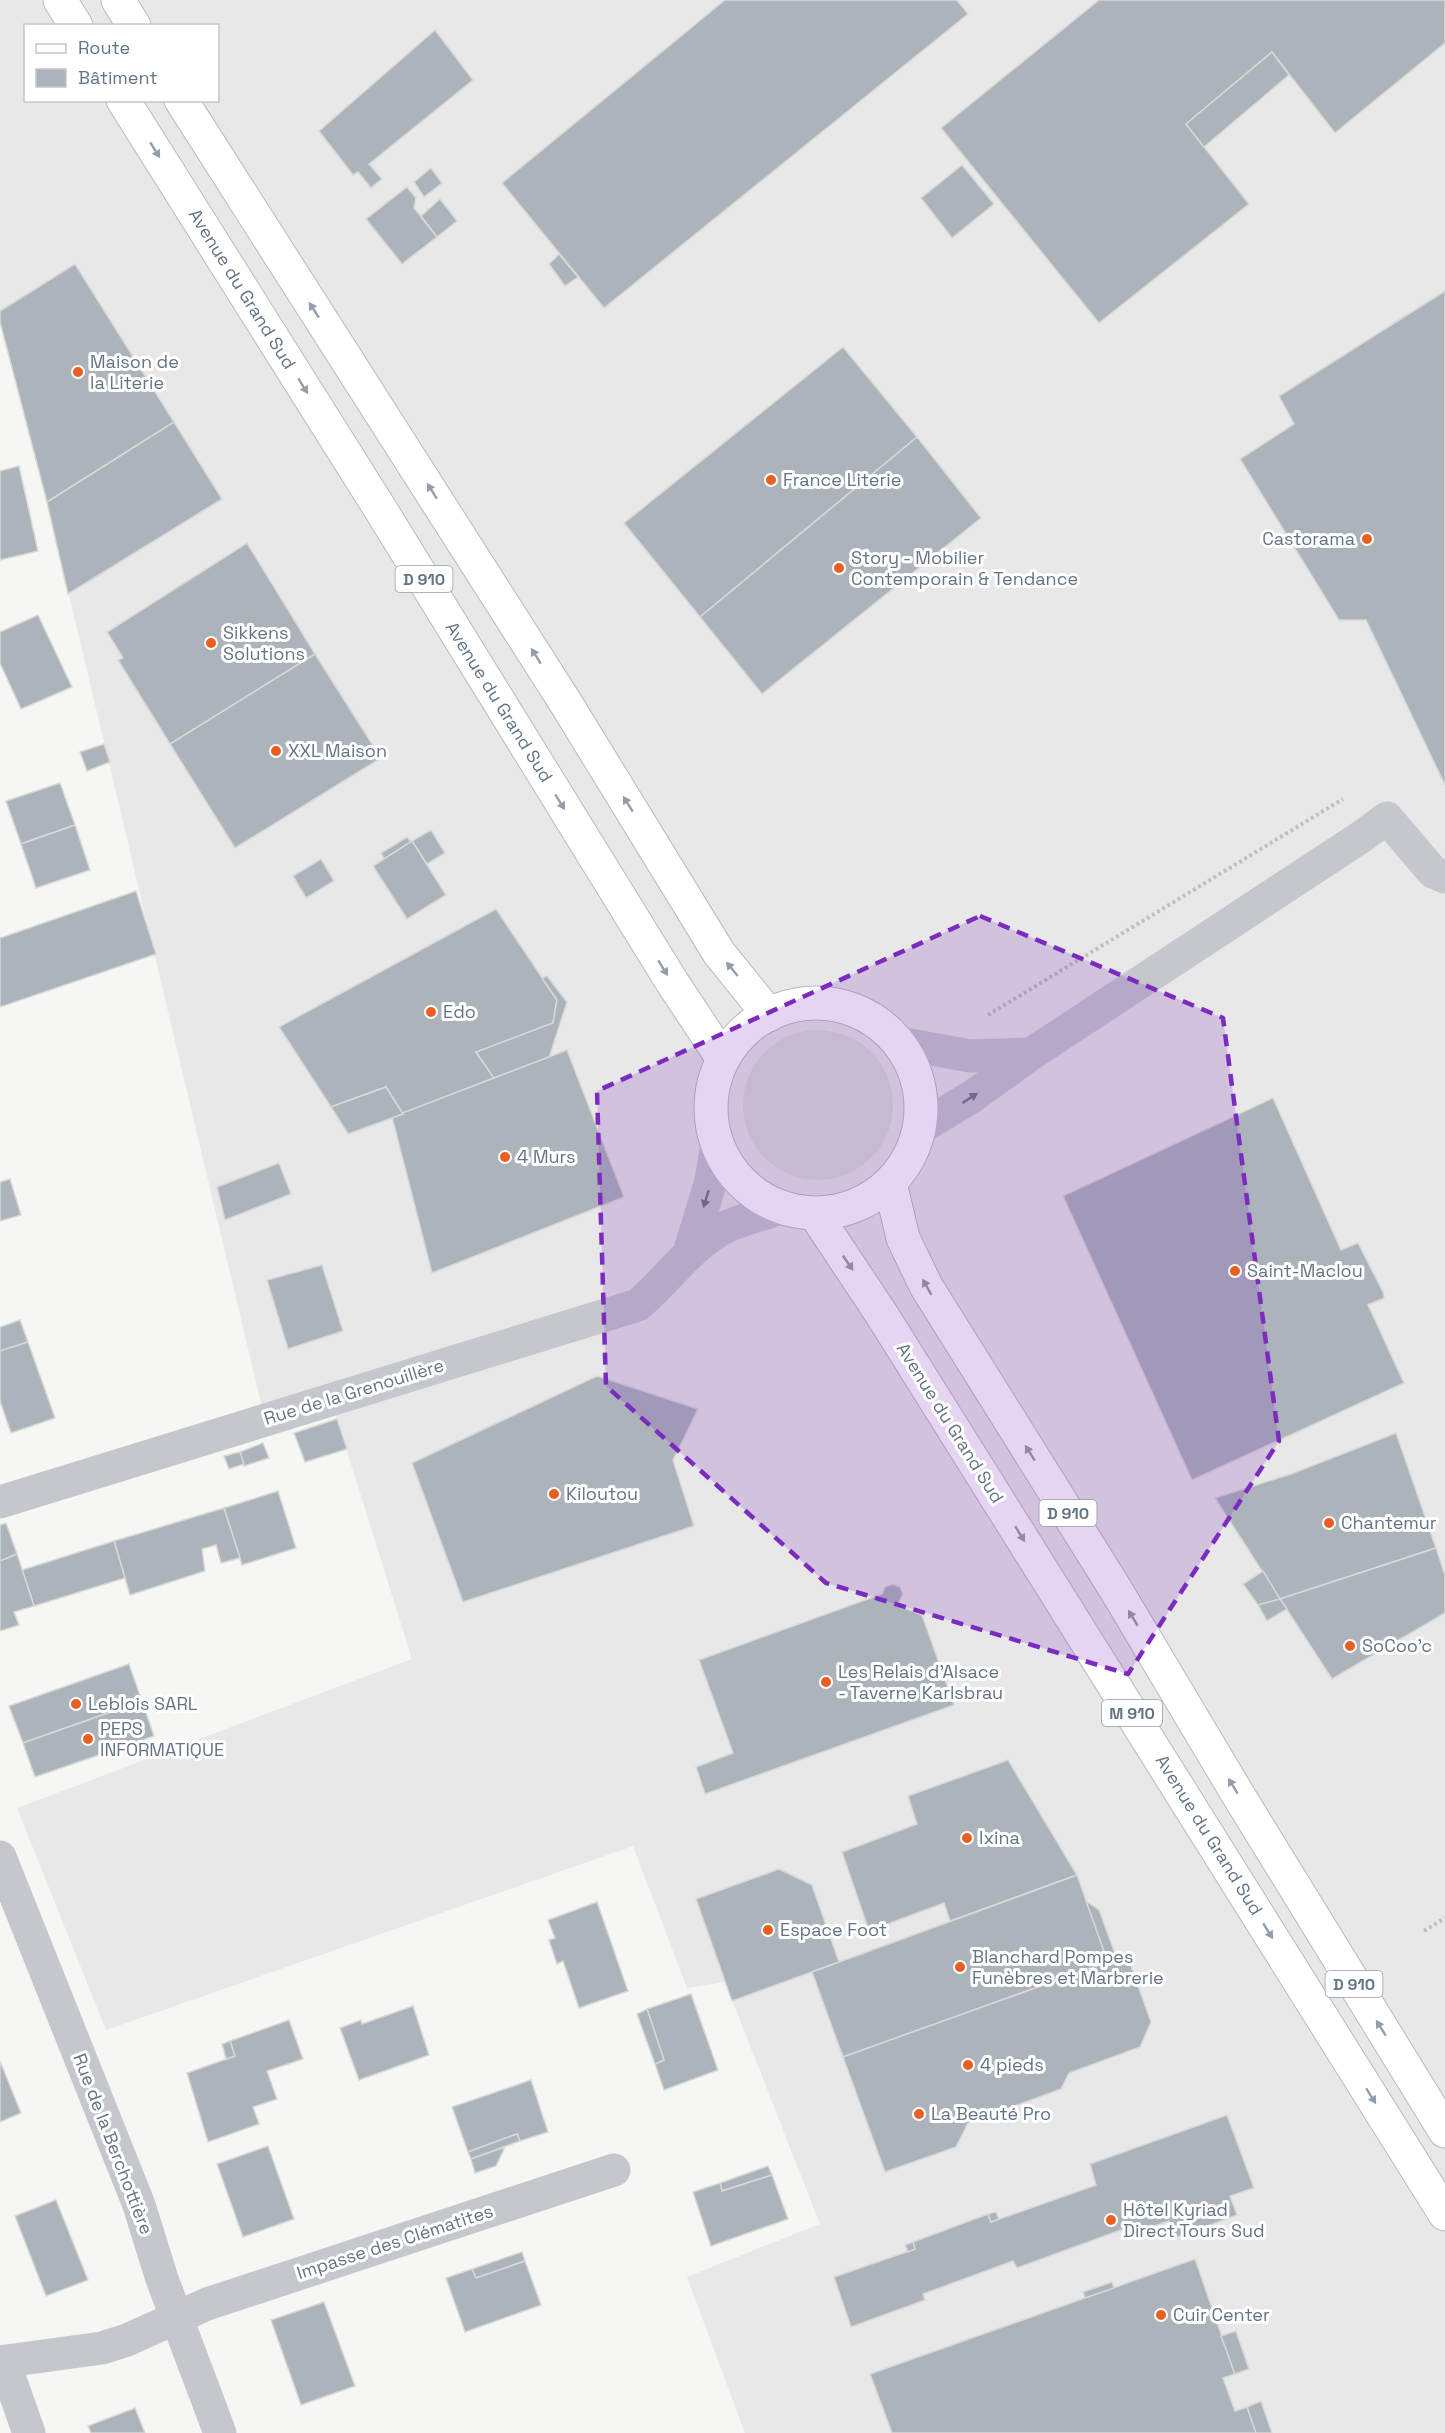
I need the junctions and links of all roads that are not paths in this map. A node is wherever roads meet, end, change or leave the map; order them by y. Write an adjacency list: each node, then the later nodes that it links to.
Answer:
1 (60, 0): 3 (main road)
2 (118, 0): 4 (main road)
3 (75, 24)
4 (133, 24)
5 (124, 102): 11 (main road, Avenue du Grand Sud / D 910, one-way to 11)
6 (182, 102): 8 (main road, D 910, one-way to 6)
7 (1445, 877): 10 (street)
8 (769, 1014): 9 (main road); 11 (main road)
9 (899, 1043): 10 (street); 12 (main road)
10 (1031, 1054): 12 (street, one-way to 10)
11 (723, 1059): 13 (main road)
12 (920, 1128): 14 (main road)
13 (717, 1144): 15 (main road); 17 (street, Rue de la Grenouillère, one-way to 17)
14 (890, 1183): 16 (main road); 20 (main road, D 910, one-way to 14)
15 (781, 1208): 16 (main road); 17 (street, Rue de la Grenouillère)
16 (815, 1214): 22 (main road, Avenue du Grand Sud / M 910, one-way to 22)
17 (689, 1253): 18 (street, Rue de la Grenouillère)
18 (0, 1502)
19 (0, 1857): 23 (street, Rue de la Berchottière)
20 (1445, 2131)
21 (614, 2170): 23 (street, Impasse des Clématites)
22 (1445, 2214)
23 (177, 2317): 24 (street, Impasse des Clématites); 26 (street, Rue de la Berchottière)
24 (2, 2362): 25 (street)
25 (29, 2433)
26 (220, 2433)

